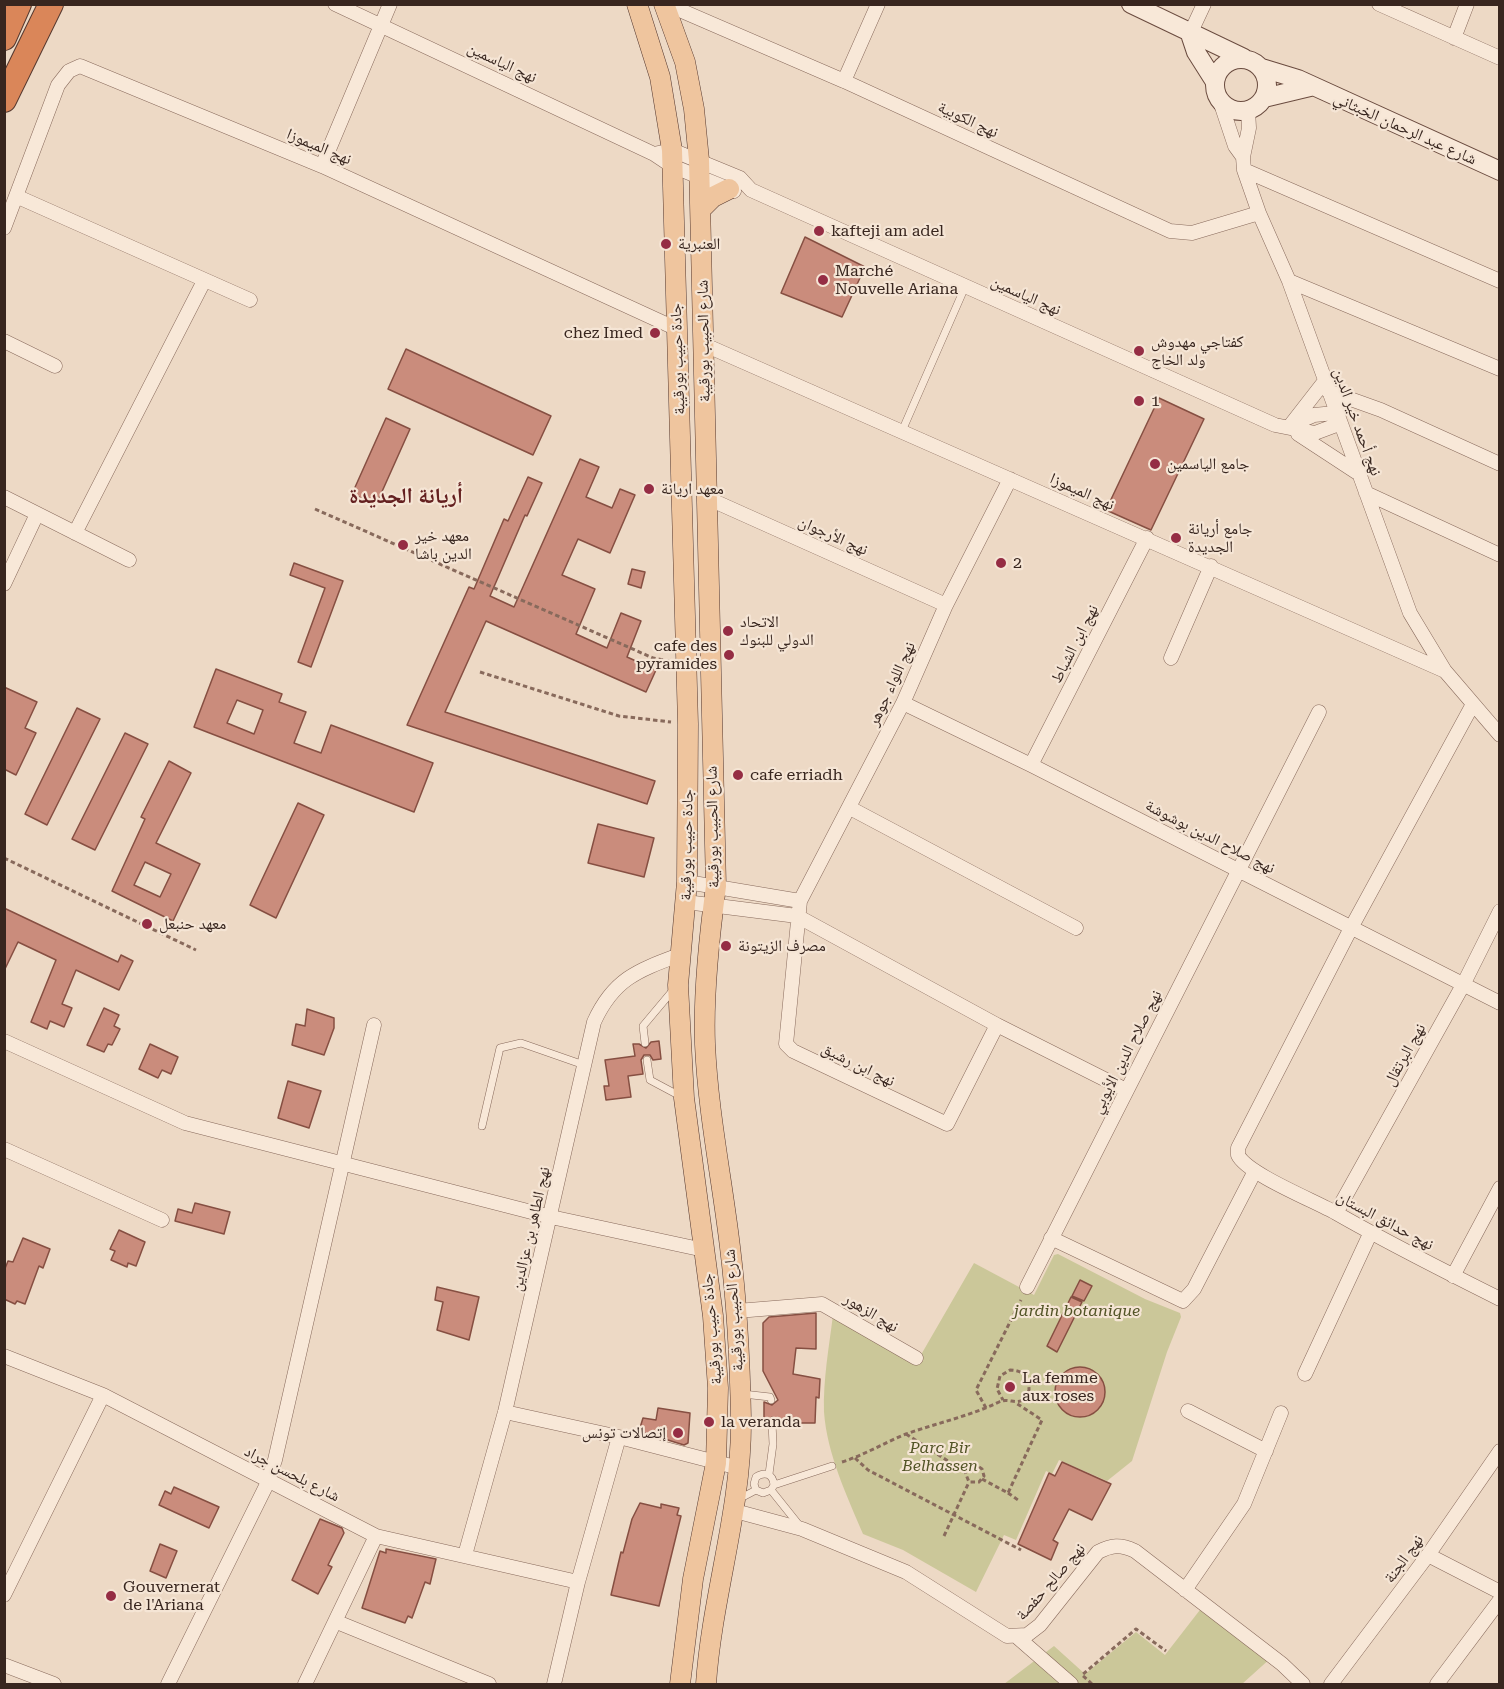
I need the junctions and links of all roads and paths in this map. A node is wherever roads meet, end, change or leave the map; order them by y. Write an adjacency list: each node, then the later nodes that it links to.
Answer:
1 (19, 4): 15 (highway)
2 (51, 4): 24 (highway)
3 (335, 4): 13 (street, نهج الياسمين)
4 (390, 4): 13 (street)
5 (637, 4): 27 (main road, جادة حبيب بورقيبة)
6 (665, 4): 20 (street, نهج الكوبية); 30 (main road, شارع الحبيب بورقيبة)
7 (878, 4): 20 (street)
8 (1131, 4): 12 (main road)
9 (1204, 4): 14 (street)
10 (1379, 4): 16 (street)
11 (1467, 4): 16 (street)
12 (1162, 11): 14 (main road)
13 (381, 24): 27 (street, نهج الياسمين); 29 (street)
14 (1190, 34): 17 (main road); 21 (main road)
15 (4, 38)
16 (1454, 38): 18 (street)
17 (1244, 58): 19 (main road); 21 (main road)
18 (1500, 58)
19 (1262, 68): 22 (main road, شارع عبد الرحمان الخبثاني); 23 (main road)
20 (844, 81): 36 (street, نهج الكوبية)
21 (1215, 82): 25 (main road)
22 (1310, 87): 23 (main road); 31 (main road, شارع عبد الرحمان الخبثاني)
23 (1264, 98): 26 (main road)
24 (4, 100)
25 (1220, 101): 26 (main road); 28 (street, نهج أحمد خير الدين)
26 (1248, 110): 28 (street)
27 (666, 157): 30 (street, نهج الياسمين); 43 (main road, جادة حبيب بورقيبة)
28 (1244, 163): 36 (street, نهج أحمد خير الدين); 40 (street)
29 (322, 166): 34 (street, نهج الميموزا); 43 (street, نهج الميموزا)
30 (699, 168): 32 (street, نهج الياسمين); 33 (street, نهج الياسمين); 35 (main road, شارع الحبيب بورقيبة)
31 (1500, 171)
32 (729, 189): 33 (street, نهج الياسمين); 35 (main road)
33 (751, 190): 41 (street, نهج الياسمين)
34 (18, 197): 37 (street); 38 (street)
35 (700, 209): 45 (main road, شارع الحبيب بورقيبة)
36 (1259, 213): 39 (street, نهج أحمد خير الدين)
37 (4, 228)
38 (204, 281): 42 (street); 60 (street)
39 (1288, 281): 47 (street); 48 (street, نهج أحمد خير الدين)
40 (1500, 281)
41 (964, 287): 50 (street, نهج الياسمين); 51 (lane)
42 (250, 300)
43 (677, 329): 68 (main road, جادة حبيب بورقيبة)
44 (4, 340): 46 (street)
45 (705, 345): 51 (street, نهج الميموزا); 57 (main road, شارع الحبيب بورقيبة)
46 (55, 366)
47 (1500, 369)
48 (1326, 387): 49 (street, نهج أحمد خير الدين); 50 (street); 52 (street)
49 (1337, 419): 50 (street); 53 (street, نهج أحمد خير الدين)
50 (1289, 427): 53 (street, نهج الياسمين)
51 (902, 431): 54 (street, نهج الميموزا)
52 (1500, 464)
53 (1356, 472): 55 (street, نهج أحمد خير الدين)
54 (1011, 479): 61 (street, نهج الميموزا); 66 (street, نهج اللواء جوهر)
55 (1366, 493): 62 (street); 69 (street, نهج أحمد خير الدين)
56 (4, 497): 59 (street)
57 (707, 498): 66 (street, نهج الأرجوان); 81 (main road, شارع الحبيب بورقيبة)
58 (315, 509): 68 (path)
59 (37, 514): 60 (street); 65 (street)
60 (75, 533): 63 (street)
61 (1148, 538): 64 (street, نهج الميموزا); 76 (street, نهج ابن الشباط)
62 (1500, 555)
63 (129, 560)
64 (1211, 566): 67 (street); 69 (street, نهج الميموزا)
65 (4, 584)
66 (946, 605): 71 (street, نهج اللواء جوهر)
67 (1171, 658)
68 (686, 662): 74 (main road, جادة حبيب بورقيبة)
69 (1445, 671): 72 (street, نهج أحمد خير الدين)
70 (480, 672): 74 (path)
71 (903, 704): 76 (street, نهج صلاح الدين بوشوشة); 77 (street, نهج اللواء جوهر)
72 (1473, 704): 75 (street, نهج أحمد خير الدين); 87 (street)
73 (1319, 712): 79 (street, نهج صلاح الدين الأيوبي)
74 (688, 724): 80 (main road, جادة حبيب بورقيبة)
75 (1500, 735)
76 (1031, 765): 79 (street, نهج صلاح الدين بوشوشة)
77 (850, 808): 82 (street, نهج اللواء جوهر); 86 (street)
78 (4, 858): 88 (path)
79 (1238, 870): 87 (street, نهج صلاح الدين بوشوشة); 99 (street, نهج صلاح الدين الأيوبي)
80 (687, 882): 81 (street); 83 (main road, جادة حبيب بورقيبة)
81 (715, 895): 82 (street); 83 (street); 85 (street); 115 (main road, شارع الحبيب بورقيبة)
82 (800, 901): 85 (street, نهج ابن رشيق)
83 (686, 902): 89 (main road, جادة حبيب بورقيبة)
84 (1500, 911): 90 (street, نهج البرتقال)
85 (797, 915): 93 (street); 93 (street, نهج ابن رشيق)
86 (1076, 928)
87 (1352, 928): 90 (street, نهج صلاح الدين بوشوشة); 104 (street)
88 (196, 950)
89 (682, 954): 91 (main road, جادة حبيب بورقيبة); 98 (street, نهج الطاهر بن عزالدين)
90 (1463, 984): 92 (street, نهج صلاح الدين بوشوشة); 106 (street, نهج البرتقال)
91 (678, 985): 96 (lane); 100 (main road, جادة حبيب بورقيبة)
92 (1500, 1004)
93 (997, 1024): 99 (street)
94 (374, 1025): 103 (street)
95 (4, 1041): 103 (street)
96 (645, 1043)
97 (647, 1060): 100 (lane)
98 (584, 1065): 101 (lane); 107 (street, نهج الطاهر بن عزالدين)
99 (1126, 1090): 110 (street, نهج صلاح الدين الأيوبي)
100 (684, 1098): 111 (main road, جادة حبيب بورقيبة)
101 (482, 1126)
102 (5, 1150): 108 (street)
103 (343, 1164): 107 (street); 140 (street)
104 (1255, 1171): 106 (street, نهج حدائق البستان); 110 (street)
105 (1500, 1188): 112 (street)
106 (1336, 1213): 109 (street, نهج حدائق البستان)
107 (551, 1217): 111 (street); 126 (street, نهج الطاهر بن عزالدين)
108 (162, 1220)
109 (1370, 1234): 112 (street, نهج حدائق البستان); 118 (street)
110 (1051, 1238): 113 (street, نهج صلاح الدين الأيوبي)
111 (704, 1250): 134 (main road, جادة حبيب بورقيبة)
112 (1453, 1276): 114 (street, نهج حدائق البستان)
113 (1027, 1287): 124 (path)
114 (1500, 1299)
115 (737, 1311): 117 (street, نهج الزهور); 119 (main road, شارع الحبيب بورقيبة)
116 (4, 1356): 120 (street, شارع بلحسن جراد)
117 (915, 1358)
118 (1305, 1374)
119 (740, 1393): 121 (lane); 136 (main road, شارع الحبيب بورقيبة)
120 (103, 1395): 140 (street, شارع بلحسن جراد); 157 (street)
121 (771, 1400)
122 (1003, 1400): 123 (path); 123 (path); 124 (path)
123 (1016, 1402): 144 (path)
124 (986, 1408): 129 (path)
125 (1188, 1411): 131 (street)
126 (505, 1412): 130 (street); 152 (street, نهج الطاهر بن عزالدين)
127 (1281, 1413): 131 (street)
128 (772, 1423): 138 (lane)
129 (906, 1434): 133 (path); 137 (path)
130 (619, 1437): 134 (street); 154 (street)
131 (1266, 1451): 155 (street)
132 (1500, 1451): 153 (street, نهج الجنة)
133 (855, 1458): 135 (path); 147 (path)
134 (716, 1463): 136 (street); 168 (main road, جادة حبيب بورقيبة)
135 (832, 1466): 142 (lane)
136 (747, 1472): 138 (lane); 143 (lane); 146 (main road, شارع الحبيب بورقيبة)
137 (964, 1472): 139 (path); 141 (path)
138 (769, 1474): 142 (lane)
139 (982, 1479): 141 (path); 144 (path)
140 (268, 1481): 149 (street, شارع بلحسن جراد); 164 (street)
141 (969, 1482): 147 (path)
142 (773, 1488): 143 (lane); 148 (lane)
143 (756, 1490): 146 (lane)
144 (1008, 1493): 145 (path)
145 (1018, 1500)
146 (736, 1505): 148 (street, نهج صالح حفصة); 169 (main road, شارع الحبيب بورقيبة)
147 (954, 1514): 150 (path); 151 (path)
148 (802, 1530): 160 (street, نهج صالح حفصة)
149 (376, 1536): 152 (street, شارع بلحسن جراد); 159 (street)
150 (944, 1536)
151 (1020, 1550)
152 (465, 1555): 154 (street, شارع بلحسن جراد)
153 (1428, 1555): 156 (street); 173 (street, نهج الجنة)
154 (578, 1582): 167 (street)
155 (1185, 1590): 160 (street, نهج صالح حفصة); 172 (street, نهج صالح حفصة)
156 (1500, 1592)
157 (4, 1595)
158 (1500, 1600): 174 (street)
159 (336, 1622): 165 (street); 166 (street)
160 (1016, 1636): 170 (street)
161 (1166, 1651): 171 (path)
162 (4, 1665): 163 (street)
163 (54, 1684)
164 (168, 1684)
165 (305, 1684)
166 (489, 1684)
167 (558, 1684)
168 (680, 1684)
169 (706, 1684)
170 (1071, 1684)
171 (1092, 1684)
172 (1303, 1684)
173 (1332, 1684)
174 (1437, 1684)

